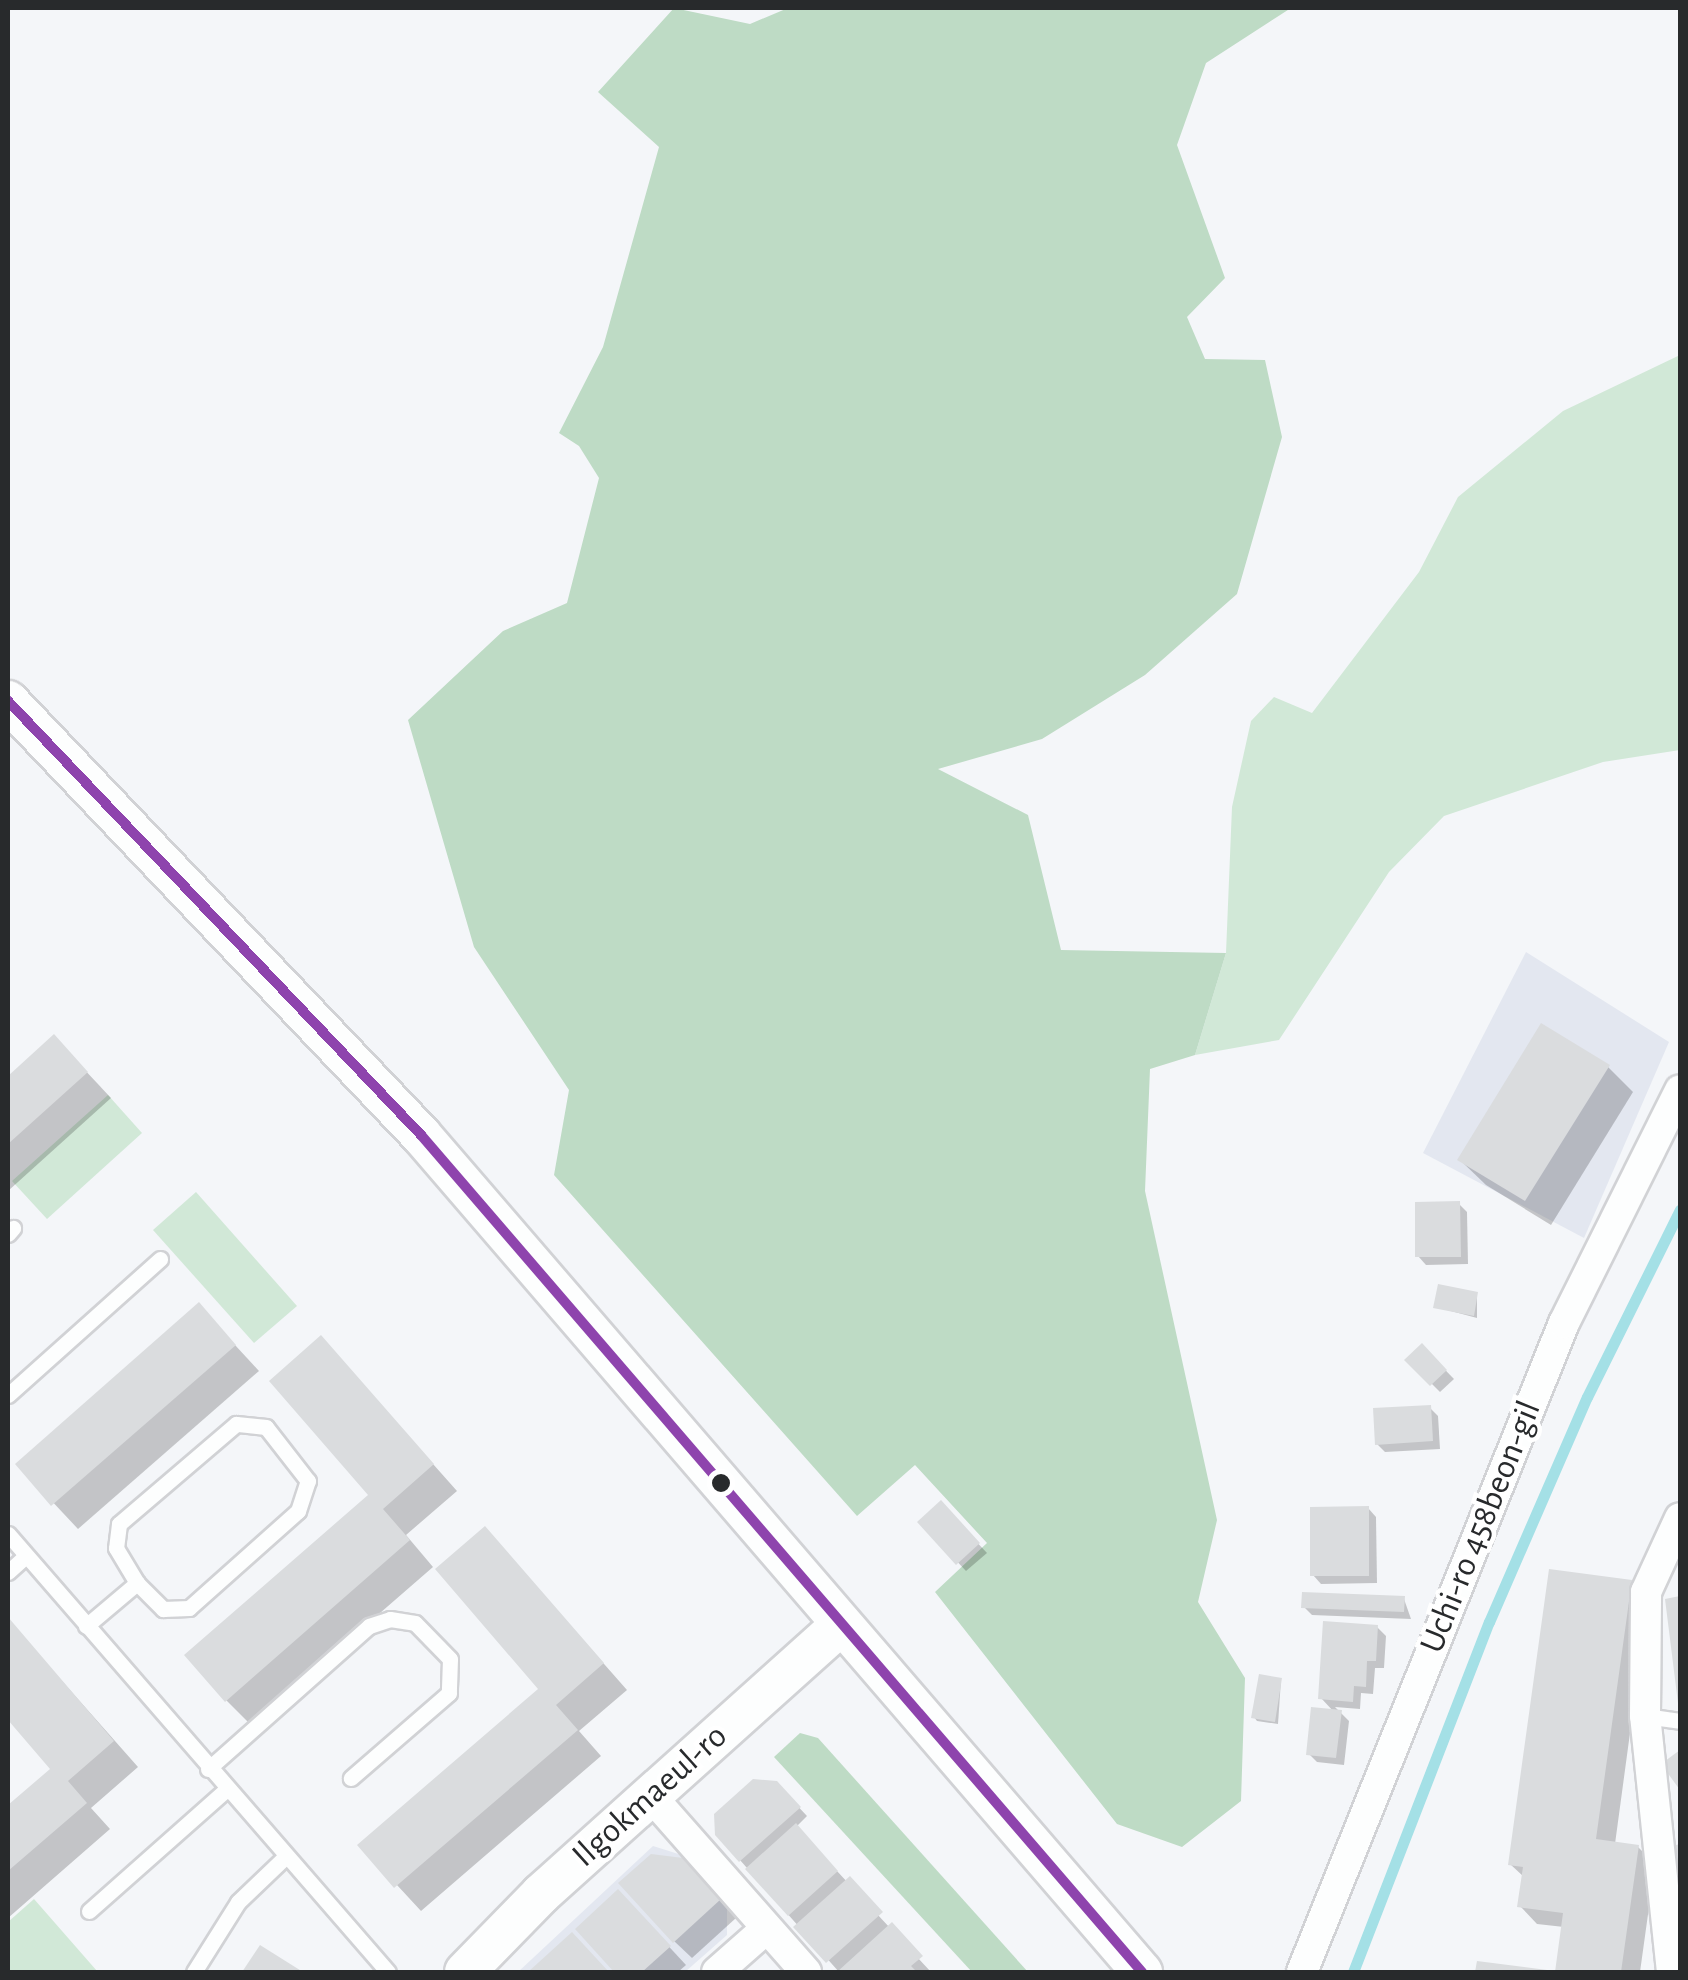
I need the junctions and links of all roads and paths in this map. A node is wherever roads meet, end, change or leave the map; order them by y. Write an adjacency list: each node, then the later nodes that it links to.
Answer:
1 (8, 701): 11 (main road)
2 (1680, 1090): 27 (street, Uchi-ro 458beon-gil)
3 (160, 1258): 4 (lane)
4 (8, 1395)
5 (1680, 1518): 12 (street)
6 (8, 1534): 7 (lane)
7 (26, 1556): 8 (lane); 10 (lane)
8 (8, 1572)
9 (137, 1584): 9 (lane); 10 (lane)
10 (86, 1626): 14 (lane)
11 (840, 1626): 17 (main road, Ilgokmaeul-ro); 26 (main road)
12 (1645, 1716): 13 (lane); 28 (street)
13 (1680, 1721)
14 (208, 1769): 15 (lane); 16 (lane)
15 (351, 1778)
16 (226, 1790): 18 (lane); 19 (lane)
17 (650, 1794): 20 (street); 23 (main road, Ilgokmaeul-ro)
18 (284, 1858): 21 (lane); 22 (lane)
19 (89, 1911)
20 (766, 1929): 24 (street); 25 (street)
21 (194, 1972)
22 (388, 1972)
23 (465, 1972)
24 (716, 1972)
25 (806, 1972)
26 (1142, 1972)
27 (1302, 1972)
28 (1672, 1972)

